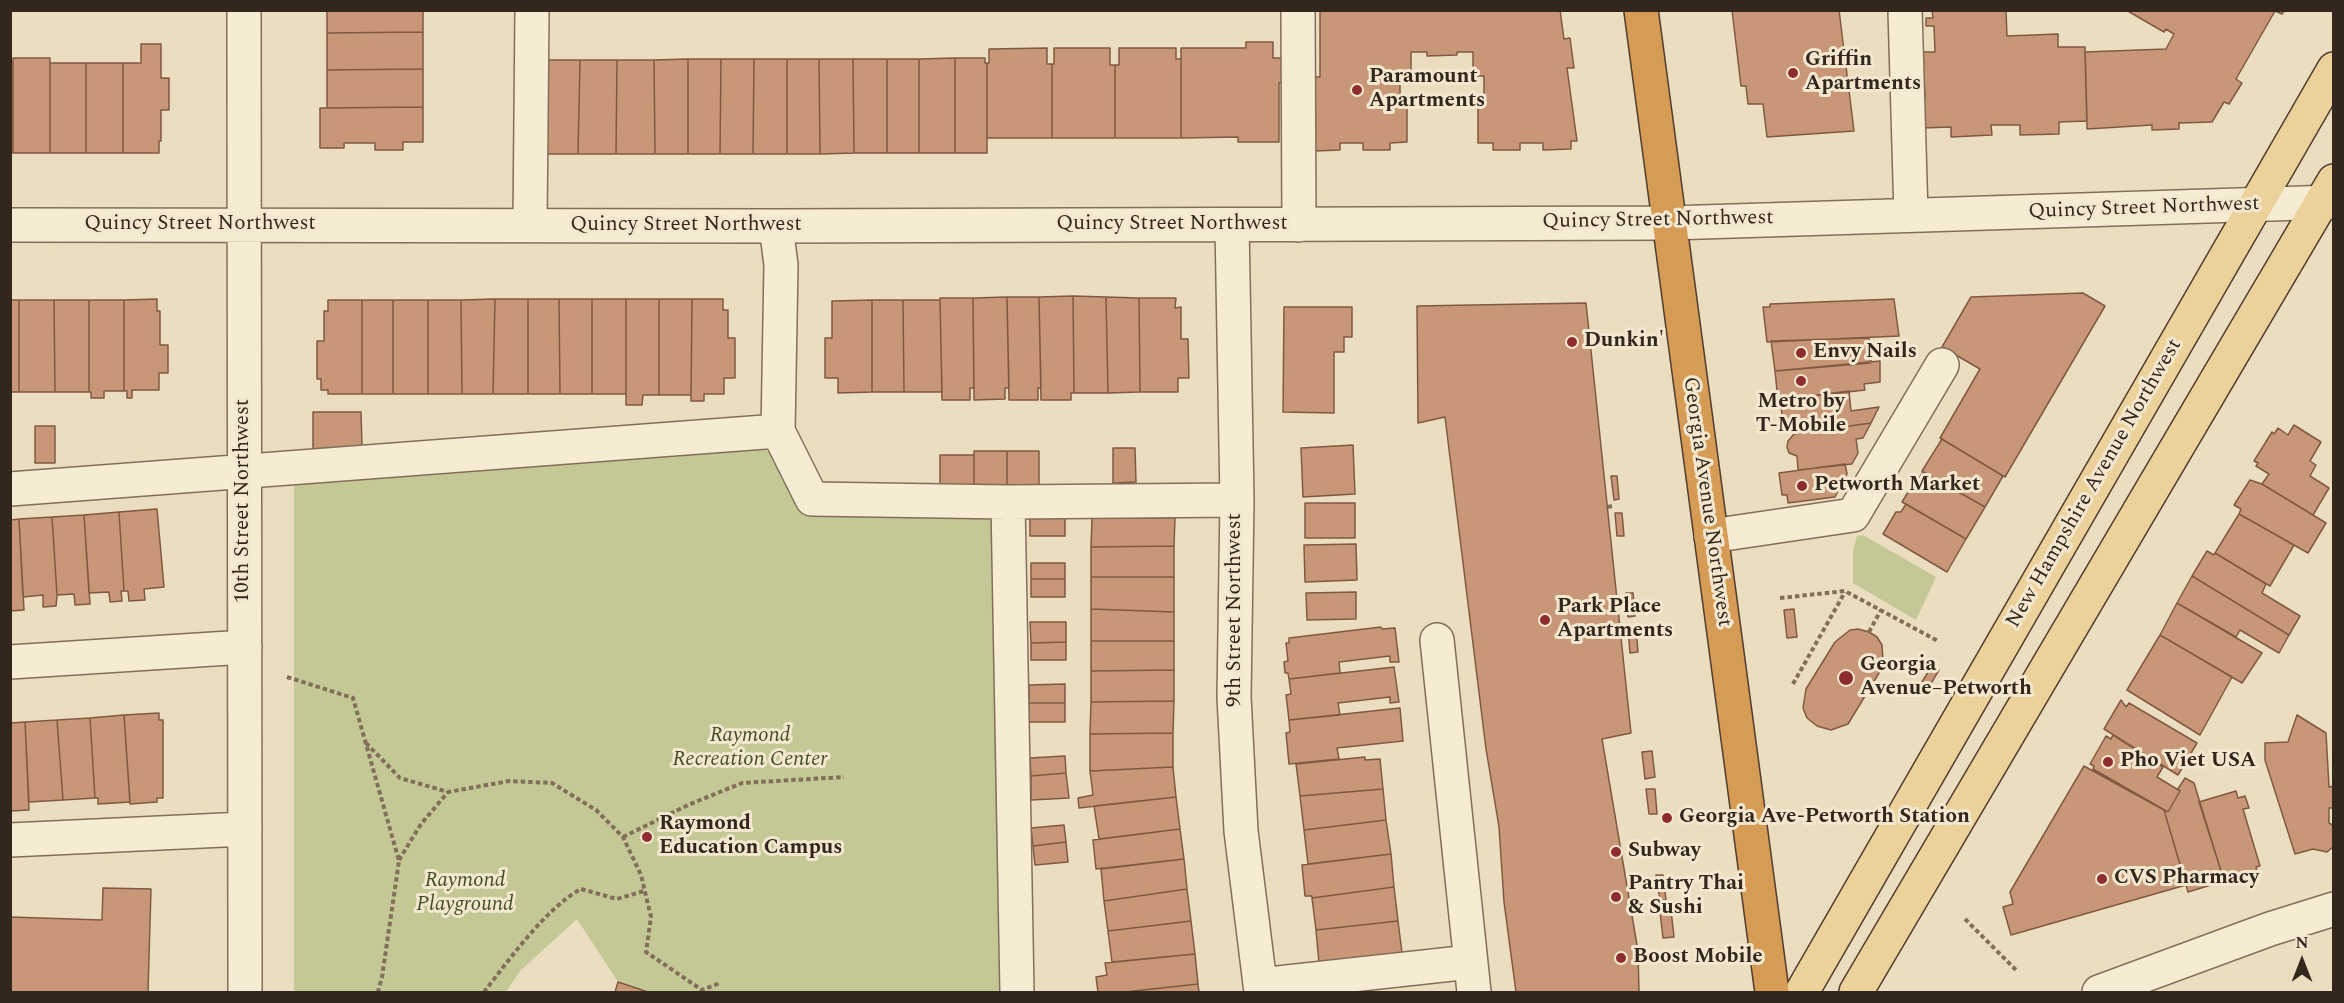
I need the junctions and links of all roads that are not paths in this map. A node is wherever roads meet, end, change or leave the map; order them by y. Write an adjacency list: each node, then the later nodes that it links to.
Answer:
1 (244, 10): 12 (street, 10th Street Northwest)
2 (532, 10): 13 (street)
3 (1298, 10): 15 (street)
4 (1641, 10): 10 (highway, Georgia Avenue Northwest)
5 (1905, 10): 9 (street)
6 (2334, 69): 8 (main road, New Hampshire Avenue Northwest)
7 (2329, 196): 8 (street, Quincy Street Northwest); 36 (main road)
8 (2256, 206): 9 (street, Quincy Street Northwest); 35 (main road, New Hampshire Avenue Northwest)
9 (1911, 215): 10 (street, Quincy Street Northwest)
10 (1670, 223): 15 (street, Quincy Street Northwest); 23 (highway, Georgia Avenue Northwest)
11 (10, 225): 12 (street, Quincy Street Northwest)
12 (242, 225): 13 (street, Quincy Street Northwest); 19 (street, 10th Street Northwest)
13 (530, 225): 16 (street, Quincy Street Northwest)
14 (1232, 225): 15 (street, Quincy Street Northwest); 16 (street, Quincy Street Northwest); 21 (street, 9th Street Northwest)
15 (1299, 225)
16 (776, 226): 18 (street)
17 (1942, 365): 23 (street)
18 (778, 431): 19 (street); 22 (street)
19 (244, 471): 20 (street); 25 (street, 10th Street Northwest)
20 (10, 489)
21 (1237, 500): 22 (street); 31 (street, 9th Street Northwest)
22 (1008, 502): 33 (street)
23 (1711, 536): 34 (highway, Georgia Avenue Northwest)
24 (1437, 640): 30 (street)
25 (245, 647): 26 (street); 27 (street, 10th Street Northwest)
26 (10, 662)
27 (245, 829): 28 (street); 32 (street, 10th Street Northwest)
28 (10, 840)
29 (2334, 909): 37 (street)
30 (1472, 977): 31 (street)
31 (1260, 989)
32 (245, 993)
33 (1017, 993)
34 (1772, 993)
35 (1802, 993)
36 (1856, 993)
37 (2099, 993)

